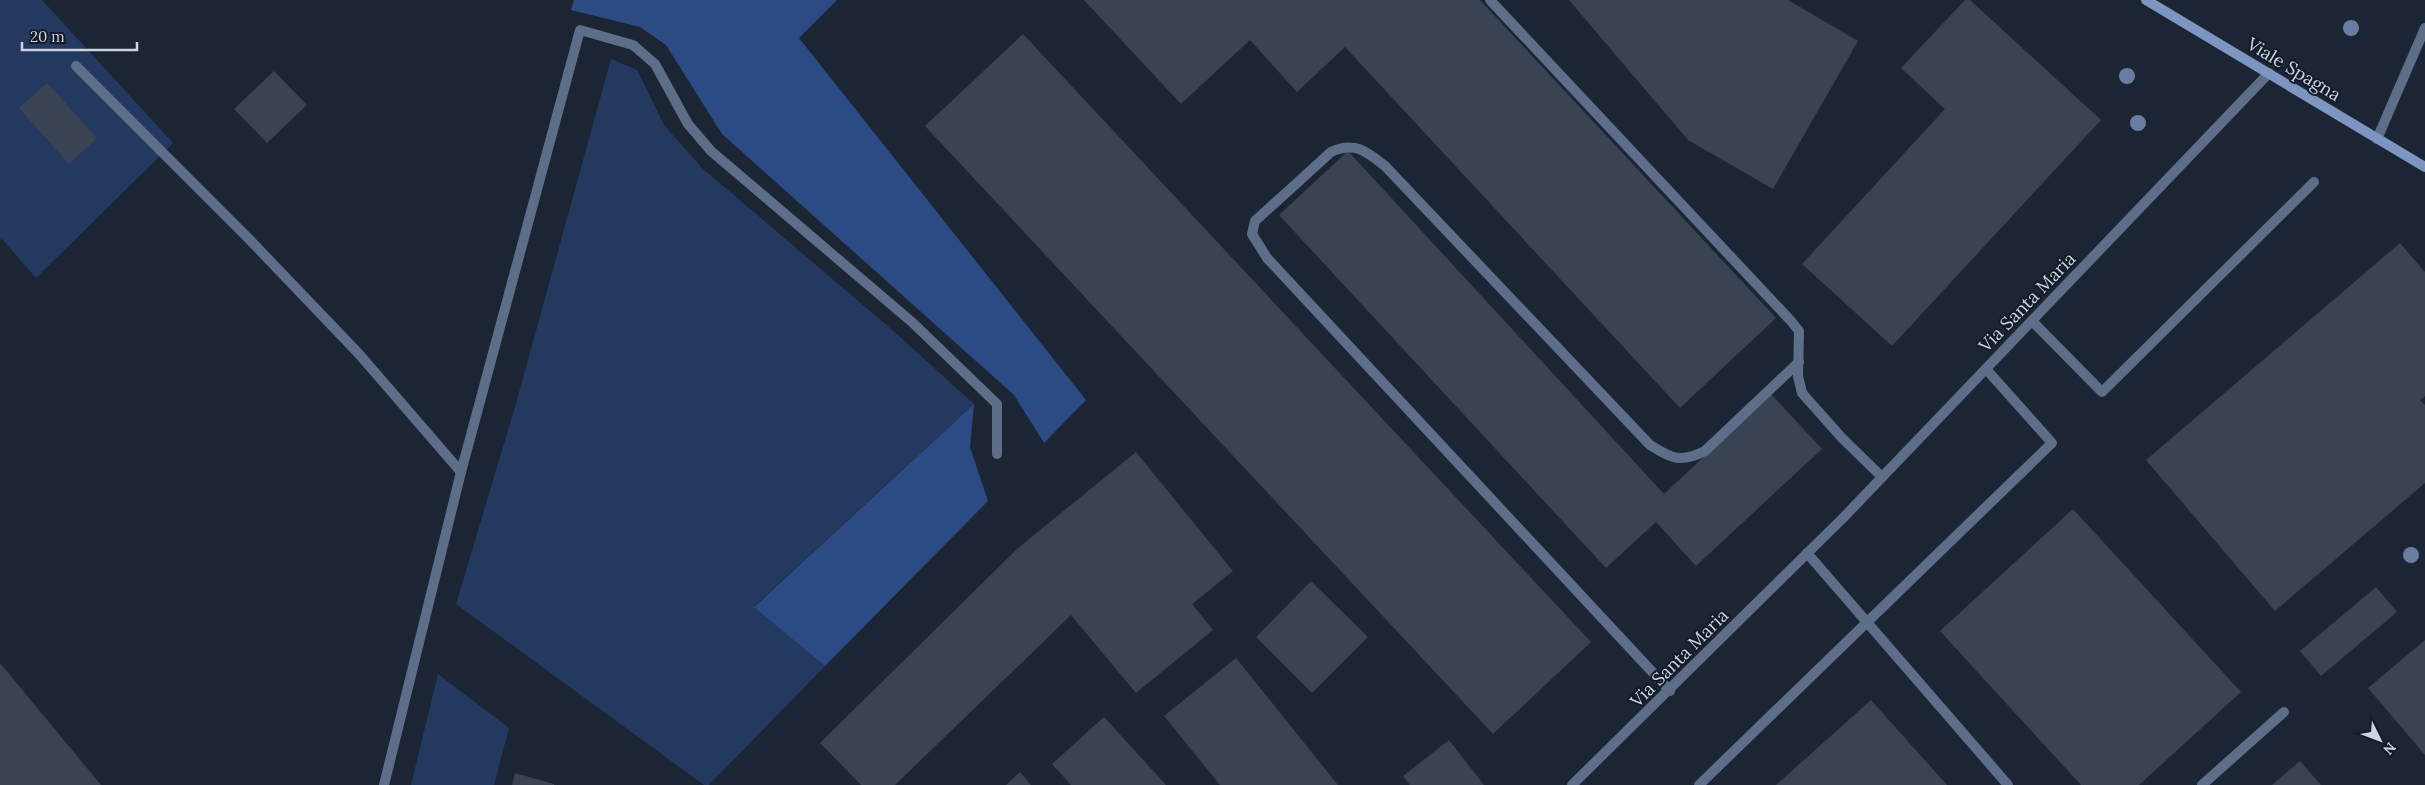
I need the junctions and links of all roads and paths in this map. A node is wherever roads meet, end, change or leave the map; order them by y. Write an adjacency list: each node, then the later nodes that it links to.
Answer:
1 (1490, 0): 10 (street)
2 (2146, 0): 5 (street, Viale Spagna)
3 (2425, 28): 6 (street)
4 (76, 66): 13 (street)
5 (2269, 73): 6 (street, Viale Spagna); 9 (street, Via Santa Maria)
6 (2377, 138): 7 (street, Viale Spagna)
7 (2425, 168)
8 (2314, 182): 9 (street)
9 (2032, 321): 11 (street, Via Santa Maria)
10 (1799, 362): 14 (street); 17 (street)
11 (1986, 368): 14 (street, Via Santa Maria); 16 (street)
12 (997, 454): 13 (street)
13 (461, 472): 19 (street)
14 (1882, 477): 15 (street, Via Santa Maria)
15 (1807, 553): 16 (street); 17 (street, Via Santa Maria)
16 (1866, 621): 21 (street); 22 (street)
17 (1670, 690): 20 (street, Via Santa Maria)
18 (2284, 712): 23 (street)
19 (384, 785)
20 (1572, 785)
21 (1699, 785)
22 (2008, 785)
23 (2202, 785)

